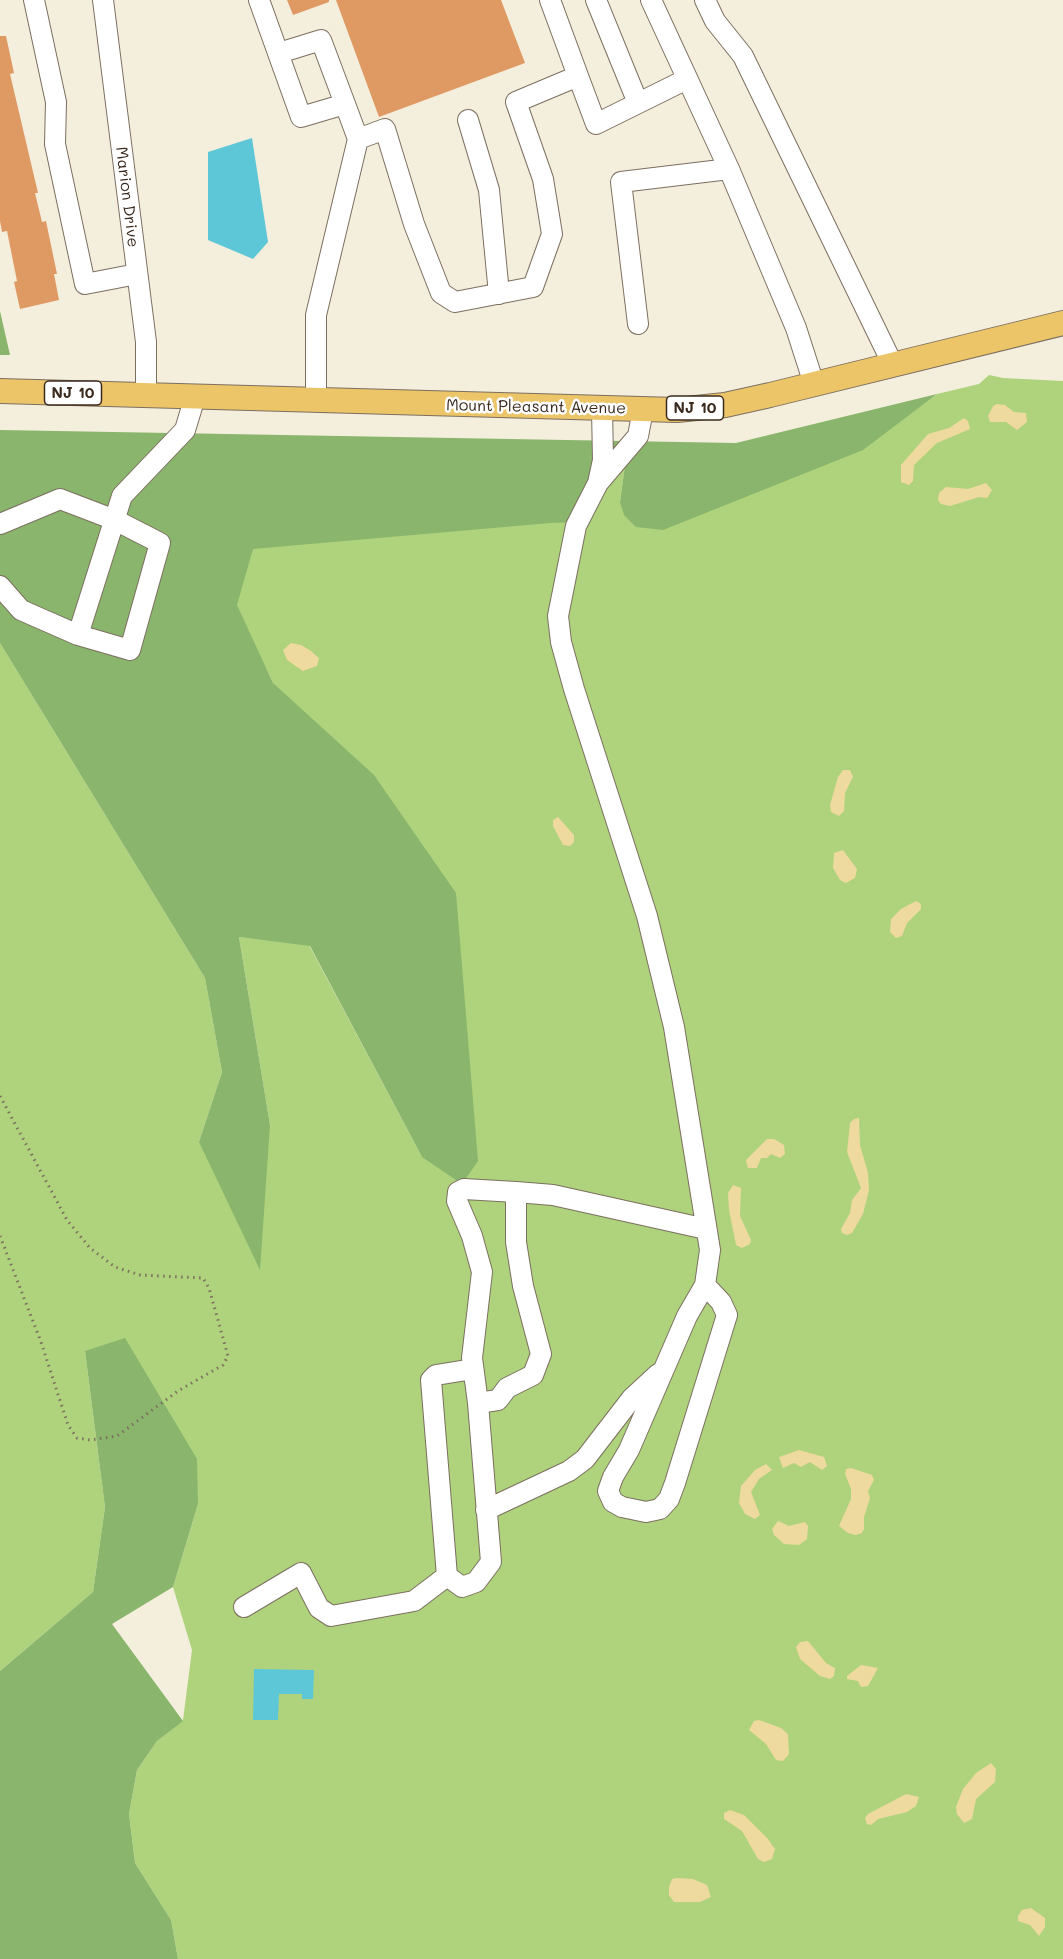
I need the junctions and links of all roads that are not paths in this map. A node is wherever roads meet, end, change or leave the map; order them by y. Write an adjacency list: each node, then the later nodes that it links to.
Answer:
1 (34, 0): 16 (street)
2 (103, 0): 16 (street, Marion Drive)
3 (259, 0): 8 (street)
4 (549, 0): 9 (street)
5 (596, 0): 11 (street)
6 (651, 0): 10 (street)
7 (705, 0): 20 (street)
8 (279, 53): 12 (street); 12 (street)
9 (578, 76): 11 (street); 17 (street)
10 (687, 79): 11 (street); 15 (street)
11 (638, 103)
12 (345, 104): 14 (street)
13 (468, 120): 17 (street)
14 (358, 139): 17 (street); 25 (street)
15 (729, 168): 19 (street); 21 (street)
16 (137, 274): 23 (street, Marion Drive)
17 (499, 294)
18 (1063, 322): 20 (main road, Mount Pleasant Avenue / NJ 10)
19 (638, 324)
20 (893, 365): 21 (main road, Mount Pleasant Avenue / NJ 10)
21 (814, 384): 27 (main road, Mount Pleasant Avenue / NJ 10)
22 (0, 391): 23 (main road, Mount Pleasant Avenue / NJ 10)
23 (146, 395): 24 (main road, Mount Pleasant Avenue / NJ 10)
24 (195, 397): 25 (main road, Mount Pleasant Avenue / NJ 10); 29 (street)
25 (316, 401): 26 (main road, Mount Pleasant Avenue / NJ 10)
26 (602, 409): 27 (main road, Mount Pleasant Avenue / NJ 10); 28 (street)
27 (643, 410): 28 (street)
28 (598, 483): 34 (street)
29 (115, 520): 30 (street); 32 (street); 32 (street)
30 (0, 524)
31 (0, 586): 32 (street)
32 (78, 635)
33 (516, 1192): 34 (street); 36 (street); 38 (street)
34 (706, 1230): 35 (street)
35 (705, 1285): 37 (street); 37 (street)
36 (473, 1369): 38 (street); 40 (street)
37 (662, 1371): 39 (street)
38 (478, 1403): 39 (street)
39 (486, 1510): 40 (street)
40 (447, 1576): 41 (street)
41 (244, 1607)

